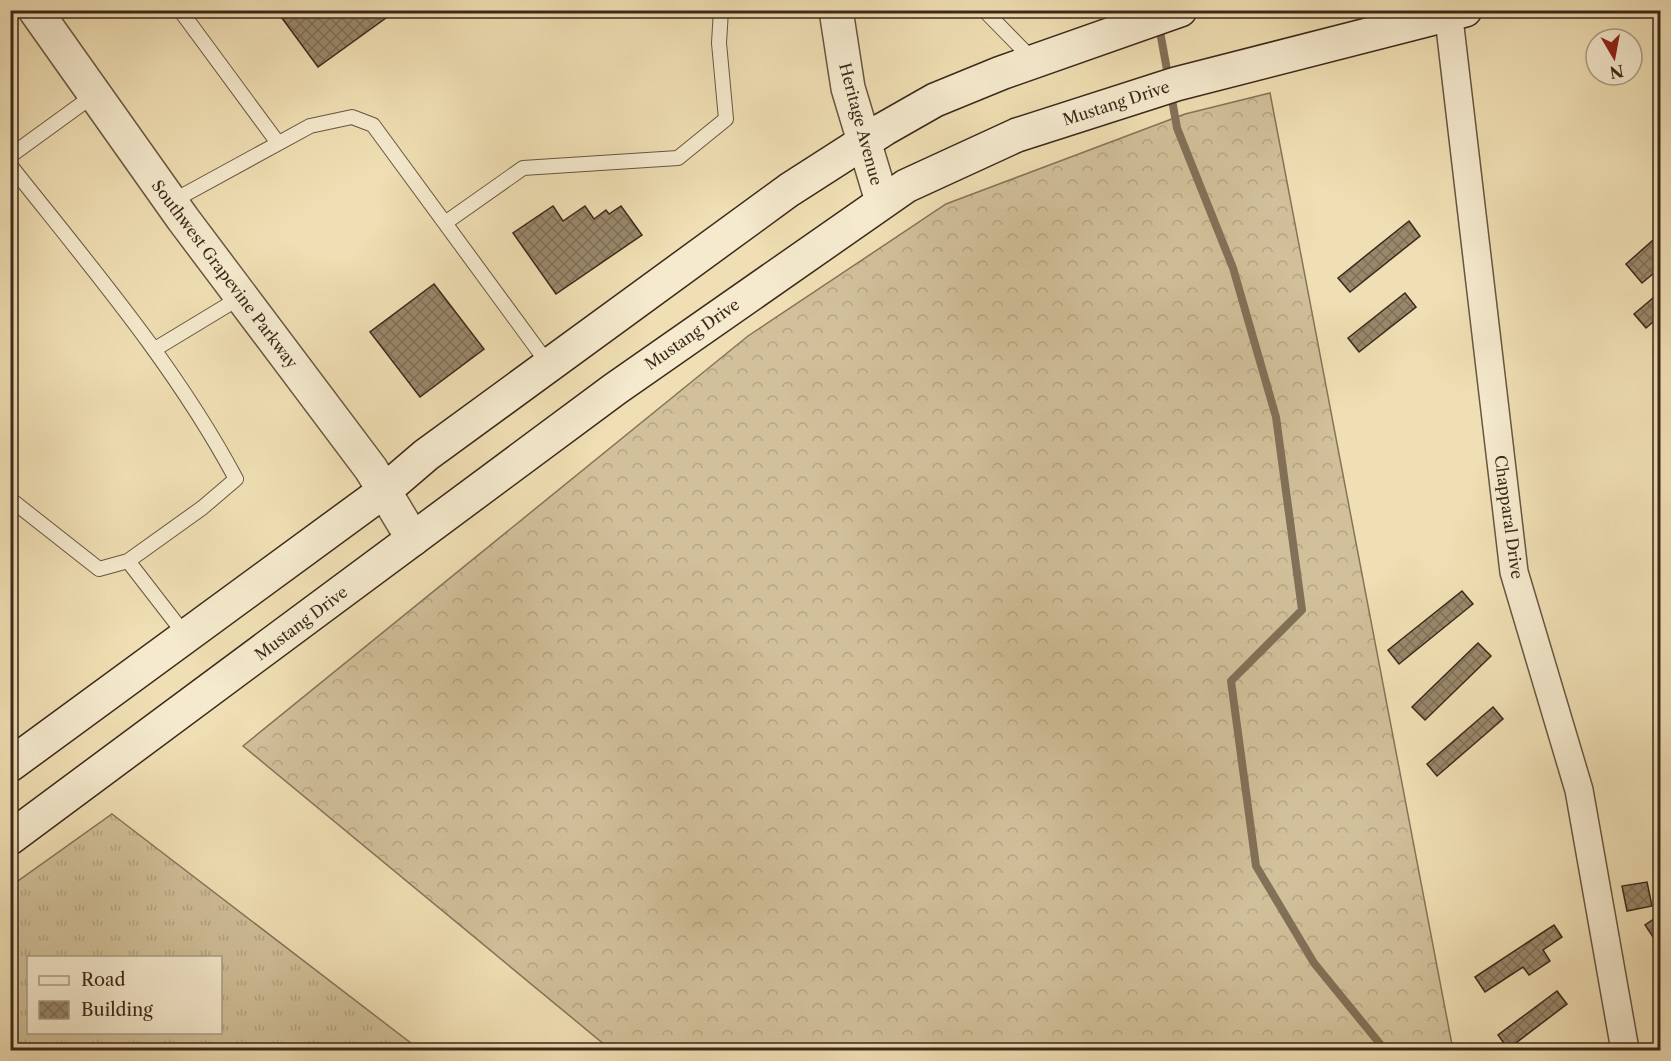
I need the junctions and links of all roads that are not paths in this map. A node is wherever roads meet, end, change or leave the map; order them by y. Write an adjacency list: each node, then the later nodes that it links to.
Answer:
1 (35, 10): 9 (main road, Southwest Grapevine Parkway)
2 (180, 10): 10 (lane)
3 (721, 10): 16 (lane)
4 (836, 10): 11 (main road, Heritage Avenue)
5 (984, 10): 8 (lane)
6 (1180, 10): 8 (main road)
7 (1454, 12): 14 (main road, Mustang Drive); 27 (street, Chapparal Drive)
8 (1034, 61): 11 (main road)
9 (94, 95): 12 (lane); 15 (main road, Southwest Grapevine Parkway)
10 (278, 143): 15 (lane); 16 (lane)
11 (862, 143): 14 (main road, Heritage Avenue); 19 (main road)
12 (10, 156)
13 (10, 165): 18 (lane)
14 (882, 201): 22 (main road, Mustang Drive)
15 (171, 202): 17 (main road, Southwest Grapevine Parkway)
16 (445, 223): 19 (lane)
17 (241, 297): 18 (lane); 20 (main road, Southwest Grapevine Parkway)
18 (155, 349): 23 (lane)
19 (549, 365): 20 (main road)
20 (384, 491): 22 (main road, Southwest Grapevine Parkway); 24 (main road)
21 (10, 499): 23 (lane)
22 (413, 539): 26 (main road, Mustang Drive)
23 (128, 561): 24 (lane)
24 (186, 636): 25 (main road)
25 (10, 765)
26 (10, 838)
27 (1625, 1050)

